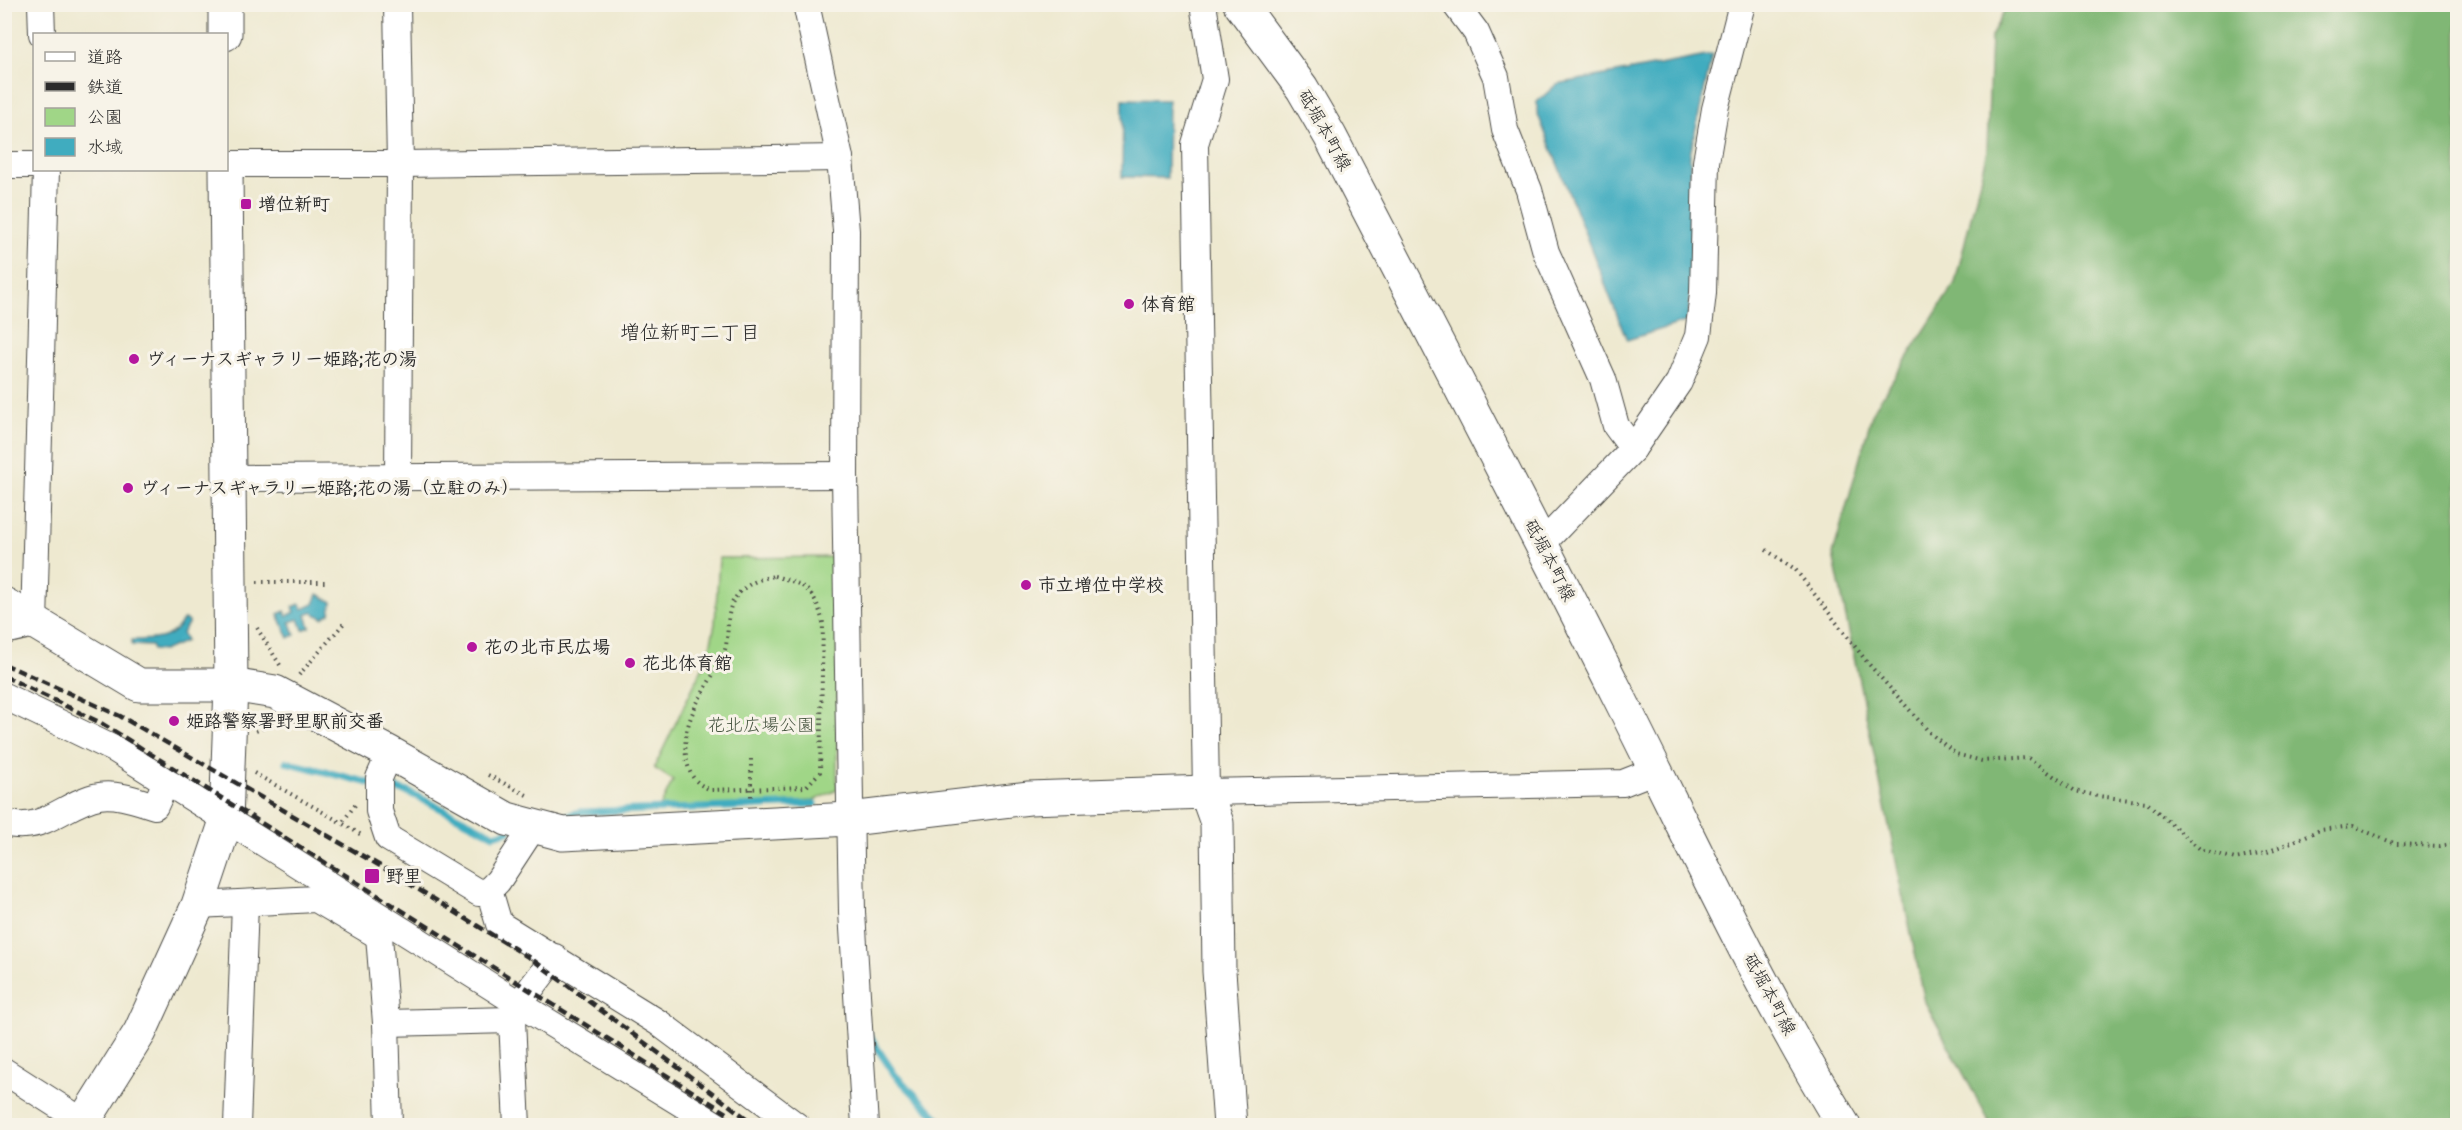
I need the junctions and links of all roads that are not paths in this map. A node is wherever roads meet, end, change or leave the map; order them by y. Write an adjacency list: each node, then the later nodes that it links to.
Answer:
1 (41, 4): 9 (street)
2 (225, 4): 10 (street)
3 (397, 4): 13 (street)
4 (806, 4): 11 (street)
5 (1203, 4): 30 (street)
6 (1240, 4): 22 (street, 砥堀本町線)
7 (1455, 4): 18 (street)
8 (1742, 4): 18 (street)
9 (42, 33)
10 (225, 33)
11 (840, 158): 13 (street); 19 (street)
12 (228, 164): 13 (street)
13 (400, 164): 21 (street)
14 (4, 165): 15 (street)
15 (33, 165)
16 (46, 171): 24 (street)
17 (226, 171): 20 (street)
18 (1634, 449): 22 (street)
19 (846, 475): 21 (street); 32 (street)
20 (230, 478): 21 (street); 25 (street)
21 (398, 478)
22 (1542, 544): 28 (street, 砥堀本町線)
23 (4, 604): 24 (street)
24 (19, 627): 25 (street)
25 (231, 685): 27 (street); 33 (street)
26 (4, 696): 29 (street)
27 (390, 753): 31 (street); 35 (street)
28 (1656, 770): 30 (street); 51 (street, 砥堀本町線)
29 (166, 782): 33 (street); 34 (street)
30 (1206, 792): 32 (street); 50 (street)
31 (532, 812): 32 (street); 35 (street)
32 (850, 819): 49 (street)
33 (225, 821): 37 (street); 38 (street)
34 (4, 824)
35 (489, 890): 39 (street)
36 (245, 903): 37 (street); 38 (street); 44 (street)
37 (198, 905): 43 (street)
38 (382, 928): 40 (street); 41 (street)
39 (555, 957): 40 (street); 48 (street)
40 (515, 1012): 41 (street); 46 (street); 47 (street)
41 (386, 1023): 45 (street)
42 (4, 1071): 43 (street)
43 (85, 1124)
44 (237, 1125)
45 (389, 1125)
46 (517, 1125)
47 (718, 1125)
48 (797, 1125)
49 (866, 1125)
50 (1230, 1125)
51 (1844, 1125)

